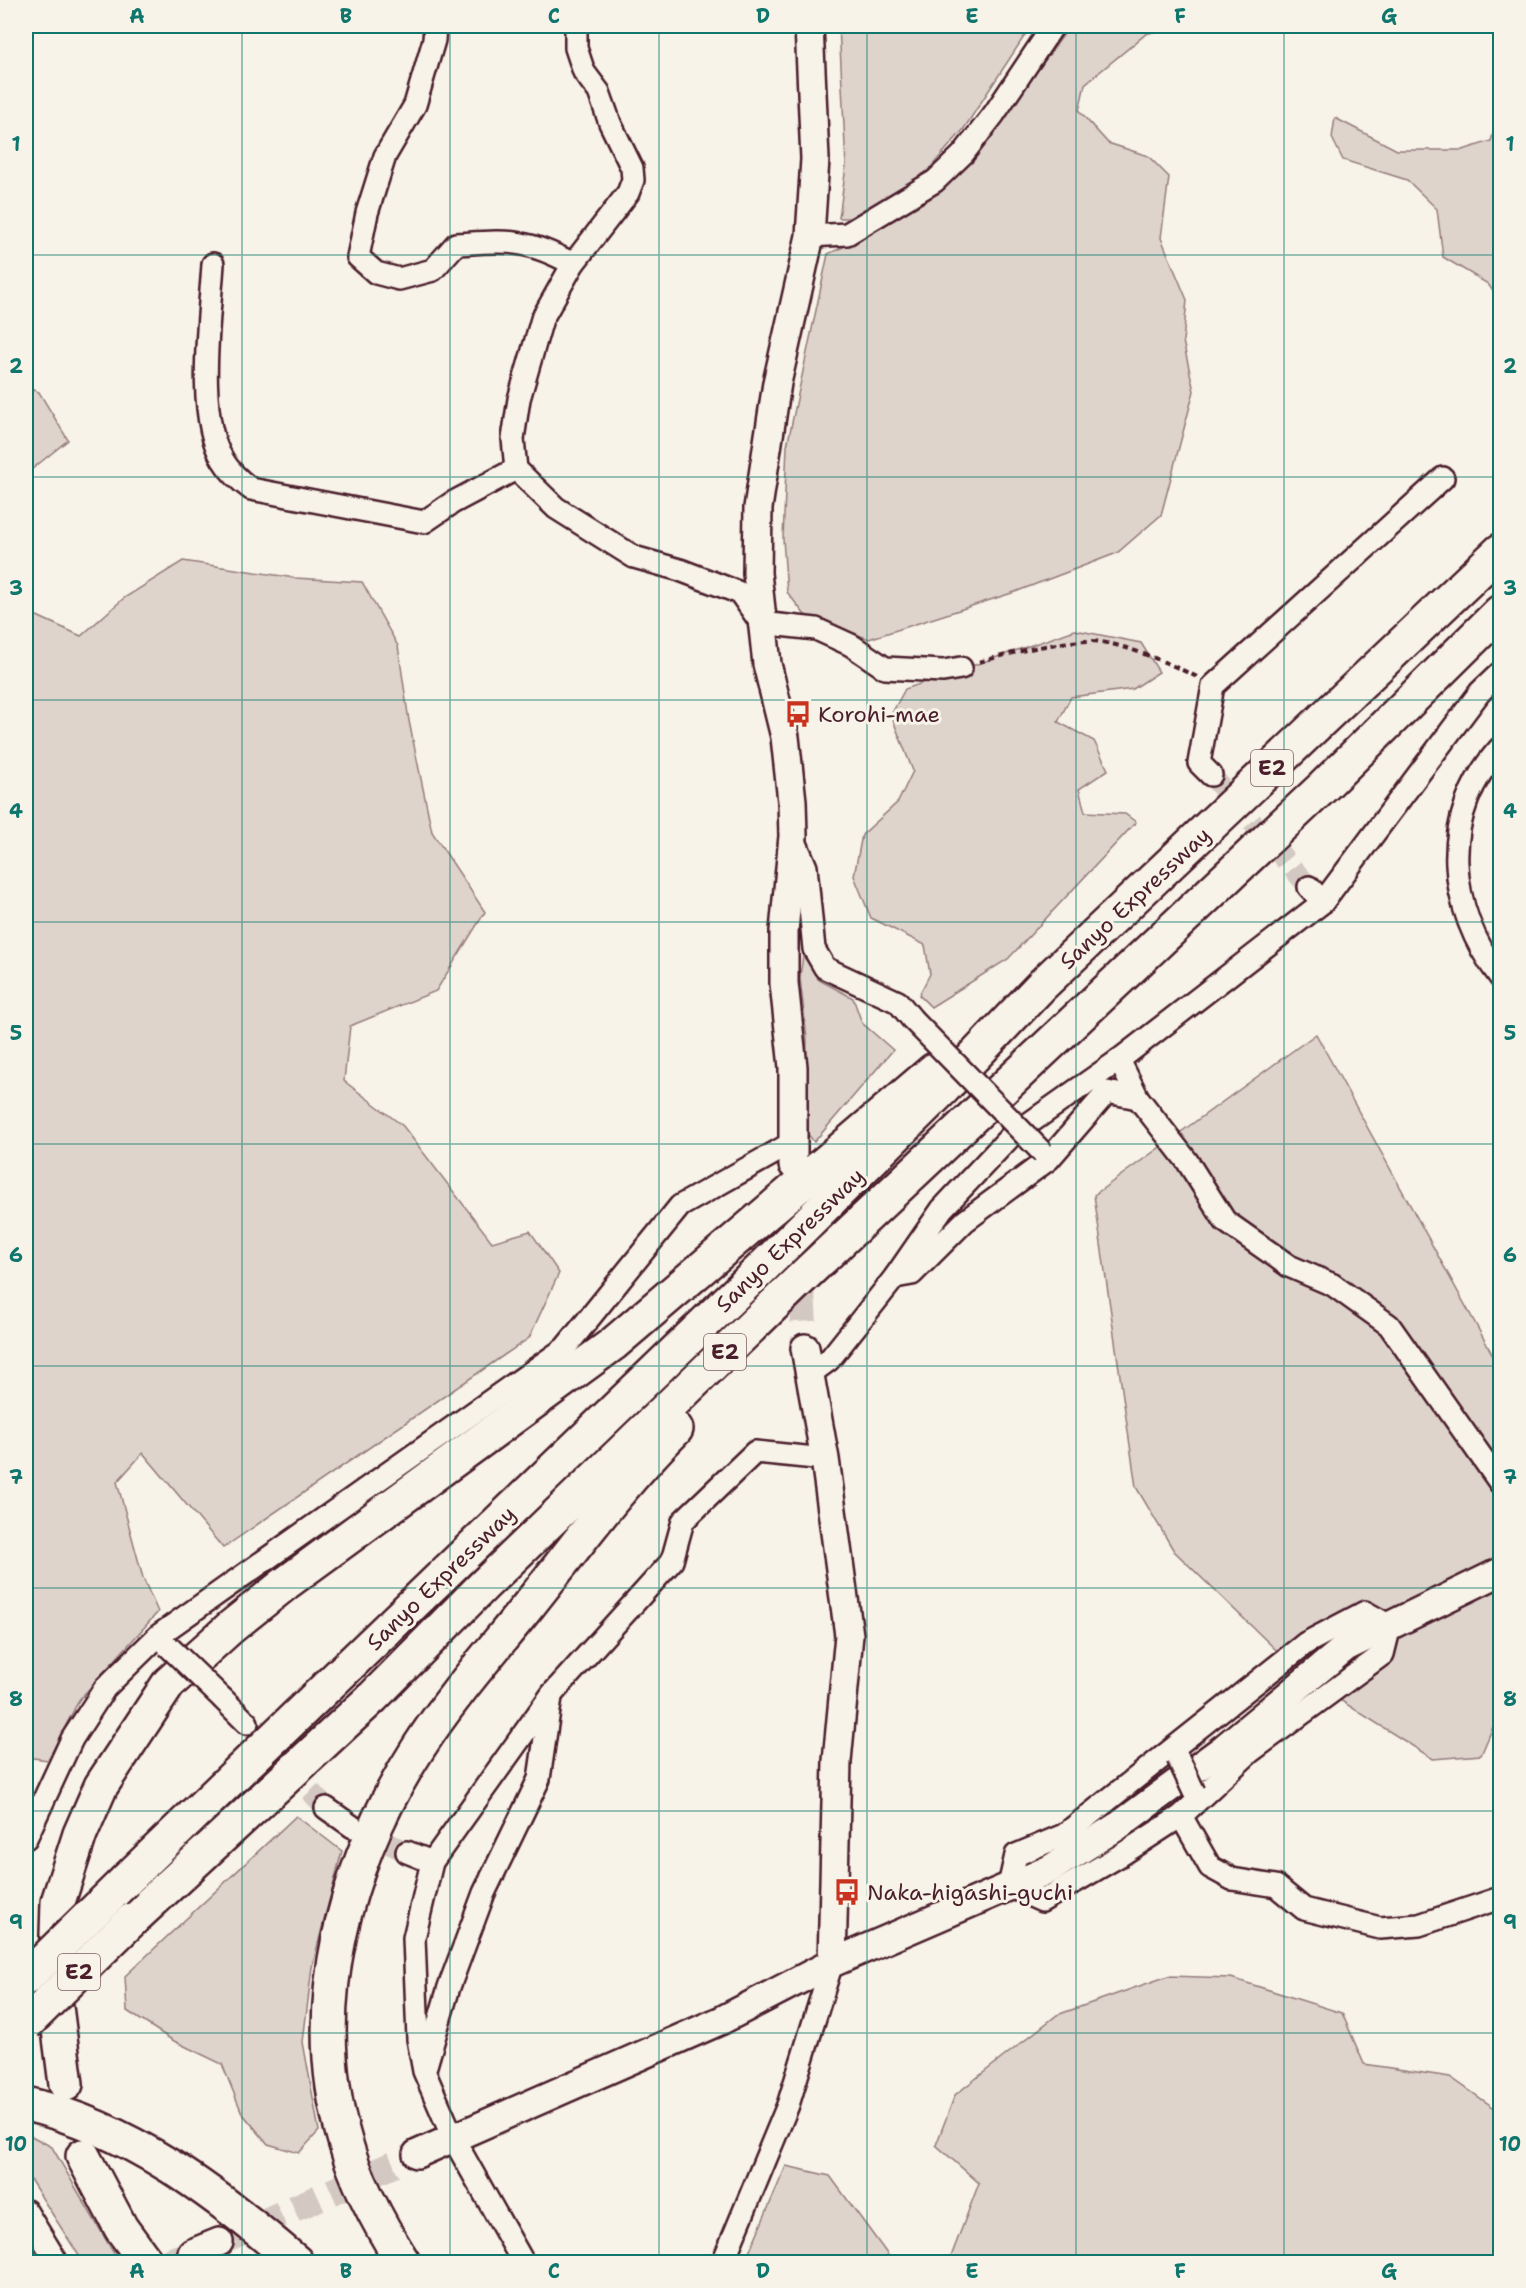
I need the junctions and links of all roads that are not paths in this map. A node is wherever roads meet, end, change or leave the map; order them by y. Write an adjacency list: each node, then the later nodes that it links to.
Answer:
1 (435, 26): 7 (street)
2 (576, 26): 7 (street)
3 (809, 26): 5 (street)
4 (1053, 26): 5 (street)
5 (810, 236): 12 (street)
6 (213, 264): 8 (street)
7 (573, 264): 8 (street)
8 (516, 469): 12 (street)
9 (1443, 478): 16 (street)
10 (1500, 551): 20 (highway, Sanyo Expressway / E2)
11 (1500, 612): 17 (highway, Sanyo Expressway / E2)
12 (761, 623): 13 (street); 18 (street)
13 (961, 668)
14 (1500, 673): 21 (street)
15 (1500, 748): 19 (street)
16 (1211, 775)
17 (1323, 787): 47 (highway, Sanyo Expressway / E2, bridge); 60 (highway)
18 (793, 836): 23 (street); 24 (street, bridge)
19 (1500, 977)
20 (1042, 985): 46 (highway, Sanyo Expressway / E2, bridge); 49 (highway)
21 (1119, 1060): 22 (street); 25 (street)
22 (1138, 1098): 24 (street); 29 (street)
23 (793, 1154): 32 (street)
24 (1046, 1156): 25 (street)
25 (895, 1277): 27 (street)
26 (805, 1348): 27 (street)
27 (810, 1374): 28 (street)
28 (825, 1459): 33 (street); 45 (street)
29 (1500, 1483)
30 (1500, 1572): 31 (street)
31 (1390, 1626): 35 (street); 36 (street); 43 (street)
32 (164, 1641): 34 (street, bridge); 40 (street)
33 (552, 1694): 42 (street); 48 (street)
34 (247, 1723)
35 (1176, 1754): 36 (street, bridge); 43 (street)
36 (1196, 1796): 38 (street)
37 (326, 1808): 39 (street)
38 (1181, 1816): 43 (street); 44 (street)
39 (353, 1827)
40 (26, 1838)
41 (407, 1852): 42 (street)
42 (432, 1862): 48 (street)
43 (1009, 1886): 45 (street)
44 (1500, 1898)
45 (832, 1963): 51 (street); 62 (street)
46 (26, 1978)
47 (26, 2024)
48 (424, 2071): 51 (street)
49 (66, 2084)
50 (26, 2104): 59 (highway)
51 (453, 2138): 52 (street); 61 (street)
52 (417, 2154)
53 (83, 2156): 58 (highway)
54 (26, 2211): 57 (street)
55 (219, 2242): 56 (street)
56 (192, 2253)
57 (57, 2262)
58 (146, 2262)
59 (296, 2262)
60 (403, 2262)
61 (523, 2262)
62 (723, 2262)

